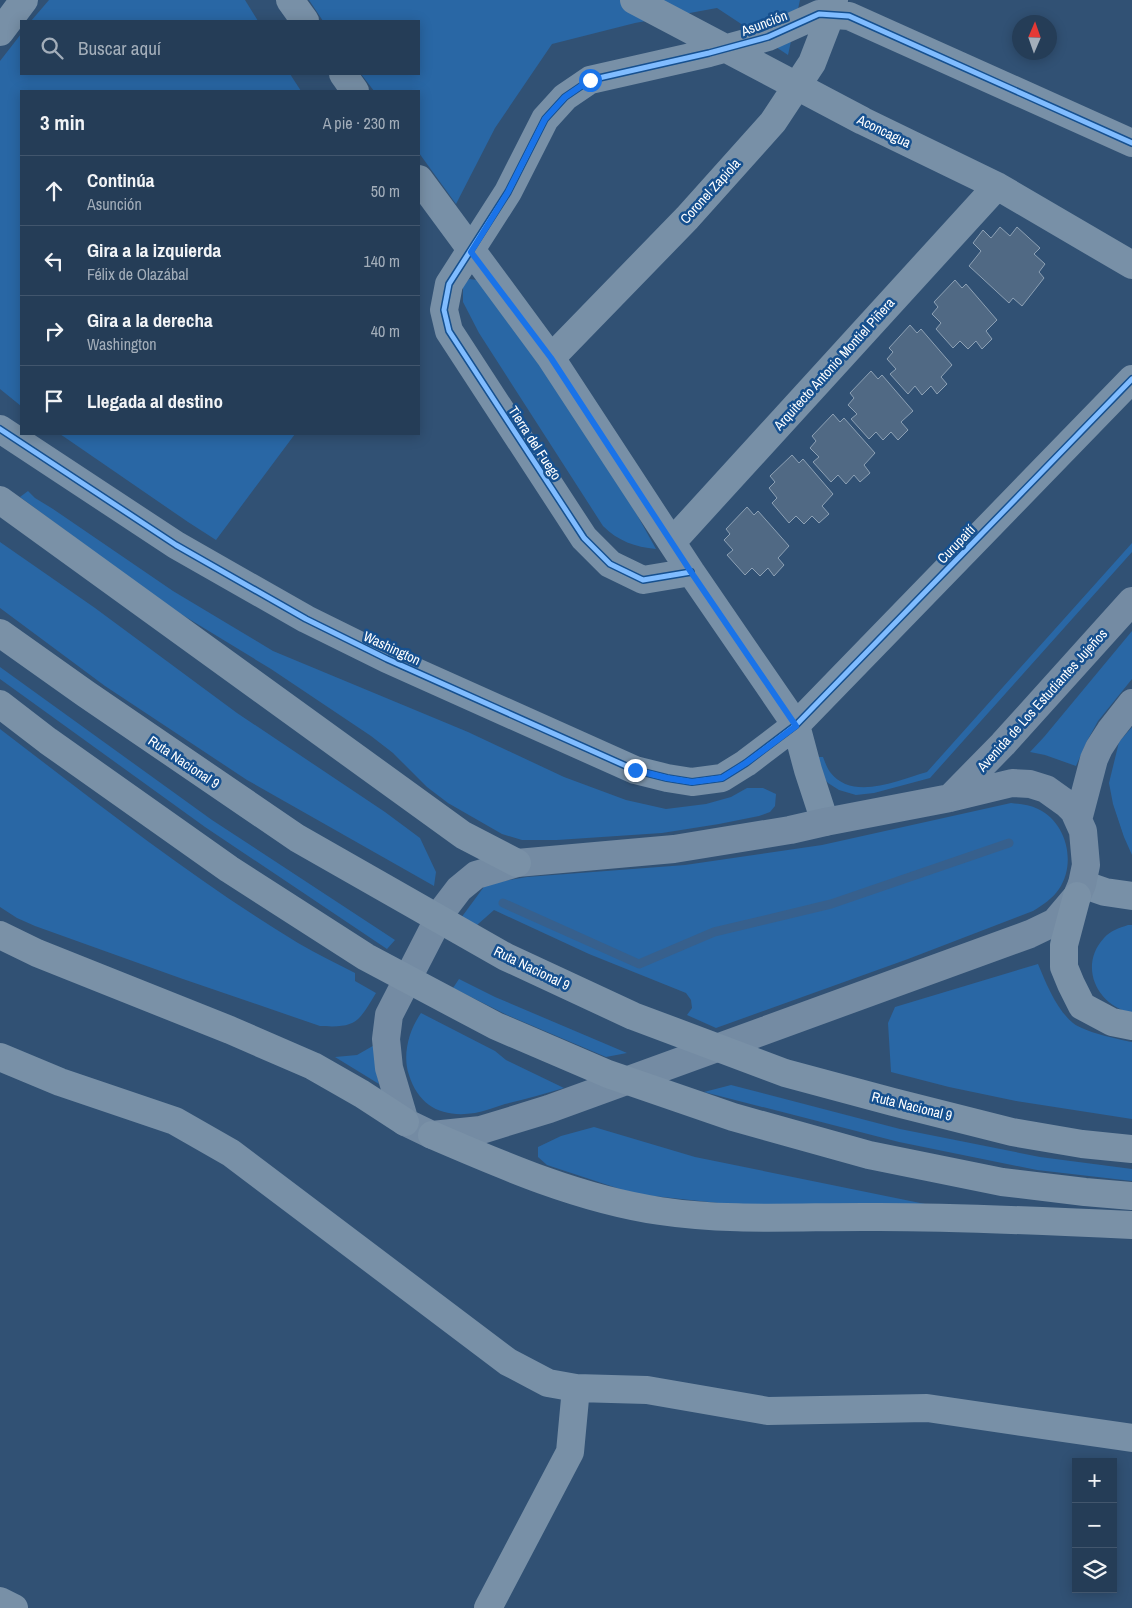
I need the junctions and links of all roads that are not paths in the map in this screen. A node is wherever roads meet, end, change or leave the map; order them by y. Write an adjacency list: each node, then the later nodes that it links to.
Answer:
1 (24, 0): 6 (street)
2 (290, 0): 5 (street)
3 (634, 0): 7 (street, Aconcagua)
4 (832, 7): 7 (street, Asunción); 9 (street, Coronel Zapiola); 11 (street, Asunción)
5 (304, 20)
6 (0, 32)
7 (726, 48): 9 (street, Aconcagua); 14 (street, Asunción)
8 (344, 75): 10 (street)
9 (797, 86): 13 (street, Aconcagua); 16 (street, Coronel Zapiola)
10 (354, 90)
11 (1132, 143)
12 (420, 180): 14 (street)
13 (997, 186): 15 (street, Aconcagua); 20 (street, Arquitecto Antonio Montiel Piñera)
14 (471, 252): 16 (street); 21 (street, Tierra del Fuego)
15 (1132, 265)
16 (551, 358): 20 (street)
17 (1132, 379): 26 (street, Curupaití)
18 (0, 430): 26 (street, Washington)
19 (0, 500): 30 (highway)
20 (672, 542): 21 (street)
21 (691, 572): 26 (street)
22 (1132, 601): 27 (main road, Avenida de Los Estudiantes Jujeños)
23 (0, 633): 38 (highway, Ruta Nacional 9)
24 (1132, 703): 28 (main road)
25 (0, 704): 39 (highway)
26 (796, 726): 29 (street)
27 (950, 798): 28 (main road); 29 (main road)
28 (1078, 820): 31 (main road)
29 (825, 822): 30 (main road)
30 (518, 863): 36 (main road)
31 (1079, 890): 32 (street); 34 (highway); 37 (main road)
32 (1132, 896)
33 (0, 935): 36 (highway)
34 (1132, 1026)
35 (0, 1057): 41 (street)
36 (405, 1122): 37 (main road)
37 (432, 1135): 40 (highway)
38 (1132, 1149)
39 (1132, 1196)
40 (1132, 1225)
41 (576, 1388): 42 (street); 45 (street)
42 (1132, 1438)
43 (0, 1601): 44 (street)
44 (14, 1608)
45 (488, 1608)

